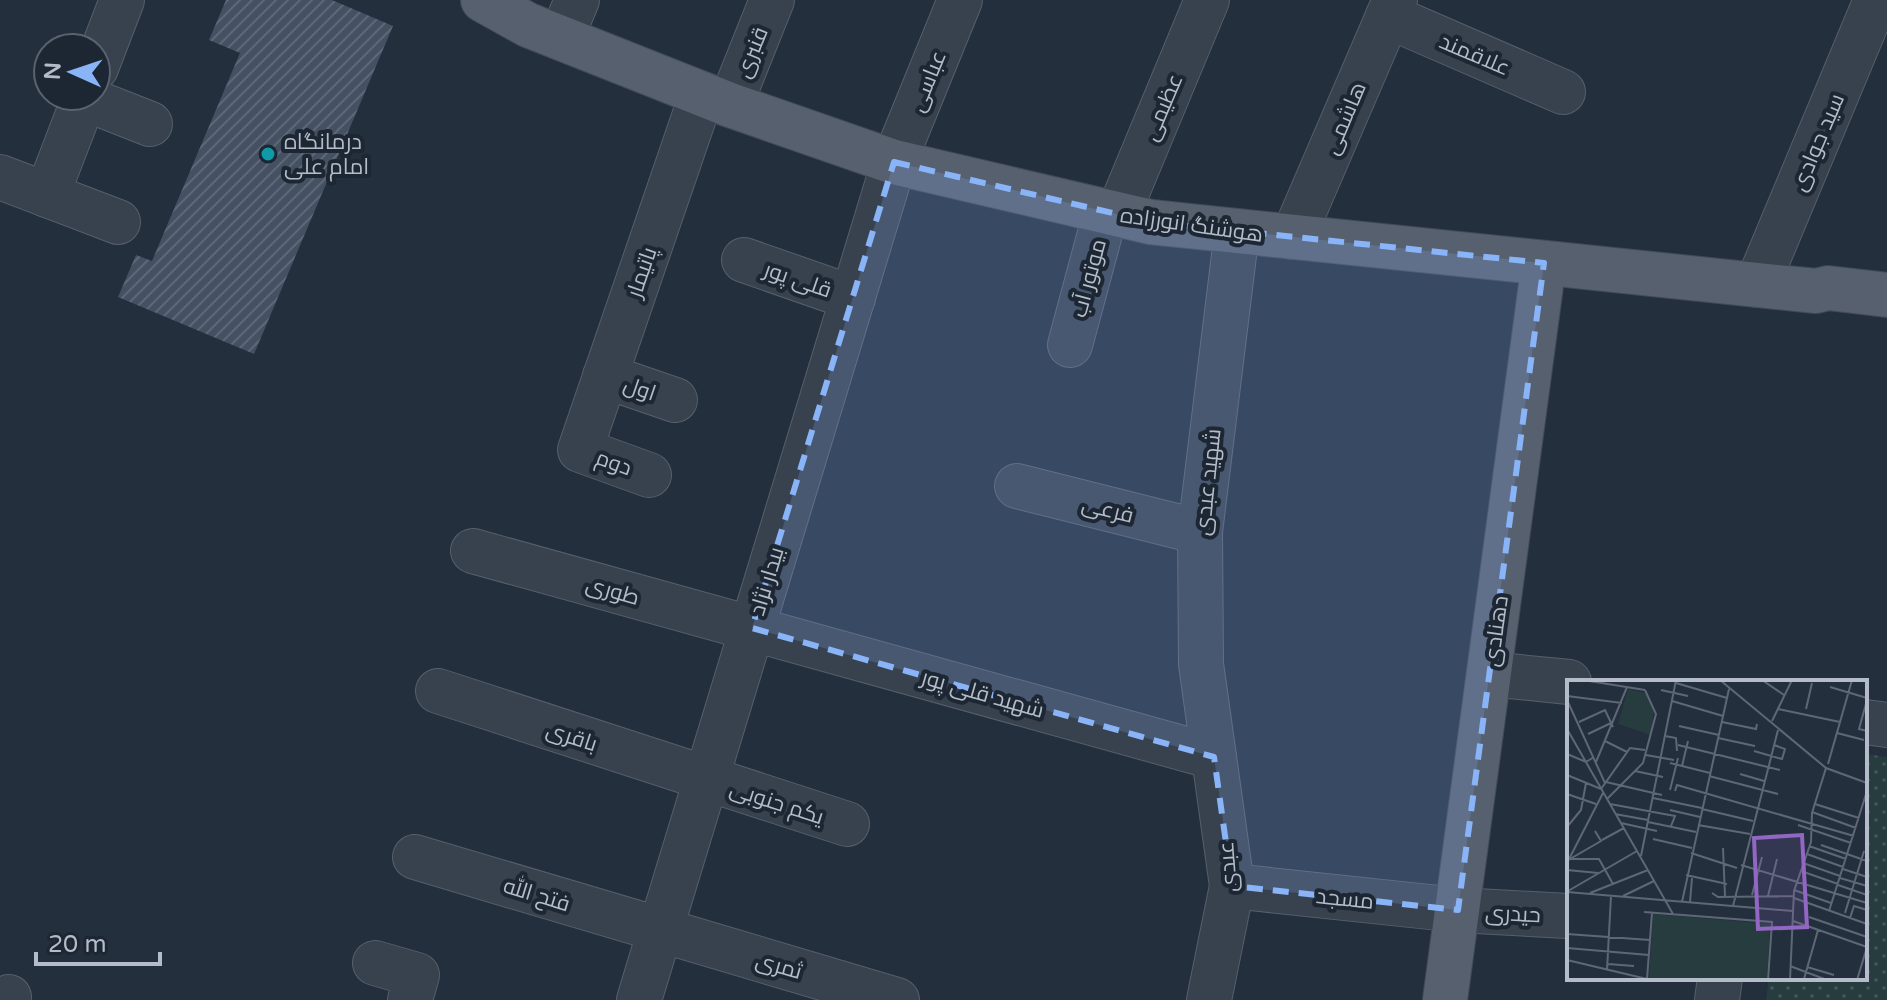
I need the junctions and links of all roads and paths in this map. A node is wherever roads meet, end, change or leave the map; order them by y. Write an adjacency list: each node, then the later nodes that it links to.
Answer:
1 (122, 0): 9 (street)
2 (483, 0): 8 (main road, هوشنگ انورزاده)
3 (772, 0): 12 (street, قنبری)
4 (960, 0): 16 (street, عباسی)
5 (1207, 0): 19 (street, عظیمی)
6 (1876, 0): 10 (street, سید جوادی)
7 (1391, 8): 11 (street, علاقمند); 22 (street, هاشمی)
8 (569, 19): 12 (main road, هوشنگ انورزاده)
9 (109, 32)
10 (1869, 65): 25 (street, سید جوادی)
11 (1563, 92)
12 (716, 100): 16 (main road, هوشنگ انورزاده); 29 (street, پاتیمار)
13 (112, 101): 15 (street)
14 (79, 112): 18 (street)
15 (150, 124)
16 (894, 162): 19 (main road, هوشنگ انورزاده); 27 (street, بیدار نژاد)
17 (0, 177): 18 (street)
18 (47, 195): 20 (street)
19 (1112, 213): 21 (main road, هوشنگ انورزاده); 28 (street, موتور آب)
20 (118, 222)
21 (1237, 231): 22 (main road, هوشنگ انورزاده); 34 (street, شهید عبدی)
22 (1293, 237): 24 (main road, هوشنگ انورزاده)
23 (744, 260): 27 (street, قلی پور)
24 (1544, 263): 25 (main road, هوشنگ انورزاده); 37 (main road, دهنادی)
25 (1757, 285): 26 (main road, هوشنگ انورزاده)
26 (1887, 295)
27 (853, 298): 36 (street, بیدار نژاد)
28 (1070, 345)
29 (605, 376): 30 (street, اول); 31 (street, پاتیمار)
30 (675, 400)
31 (580, 450): 32 (street, دوم)
32 (649, 475)
33 (1017, 486): 34 (street, فرعی)
34 (1200, 532): 42 (street, شهید عبدی)
35 (473, 551): 36 (street, طوری)
36 (752, 628): 42 (street, شهید قلی پور); 43 (street, بیدار نژاد)
37 (1489, 674): 38 (street); 47 (main road, دهنادی)
38 (1567, 682)
39 (438, 691): 43 (street, باقری)
40 (1867, 722): 41 (street)
41 (1887, 725)
42 (1212, 745): 46 (street, عبدی)
43 (706, 779): 44 (street, یکم جنوبی); 49 (street, بیدار نژاد)
44 (847, 824)
45 (415, 857): 49 (street, فتح الله)
46 (1232, 886): 47 (street, مسجد); 55 (street, عبدی)
47 (1458, 910): 48 (street, حیدری); 56 (main road, دهنادی)
48 (1567, 916)
49 (660, 930): 53 (street, بیدار نژاد); 54 (street, ثمری)
50 (375, 963): 52 (street)
51 (1720, 980): 57 (street)
52 (410, 1000)
53 (639, 1000)
54 (897, 1000)
55 (1209, 1000)
56 (1445, 1000)
57 (1717, 1000)

